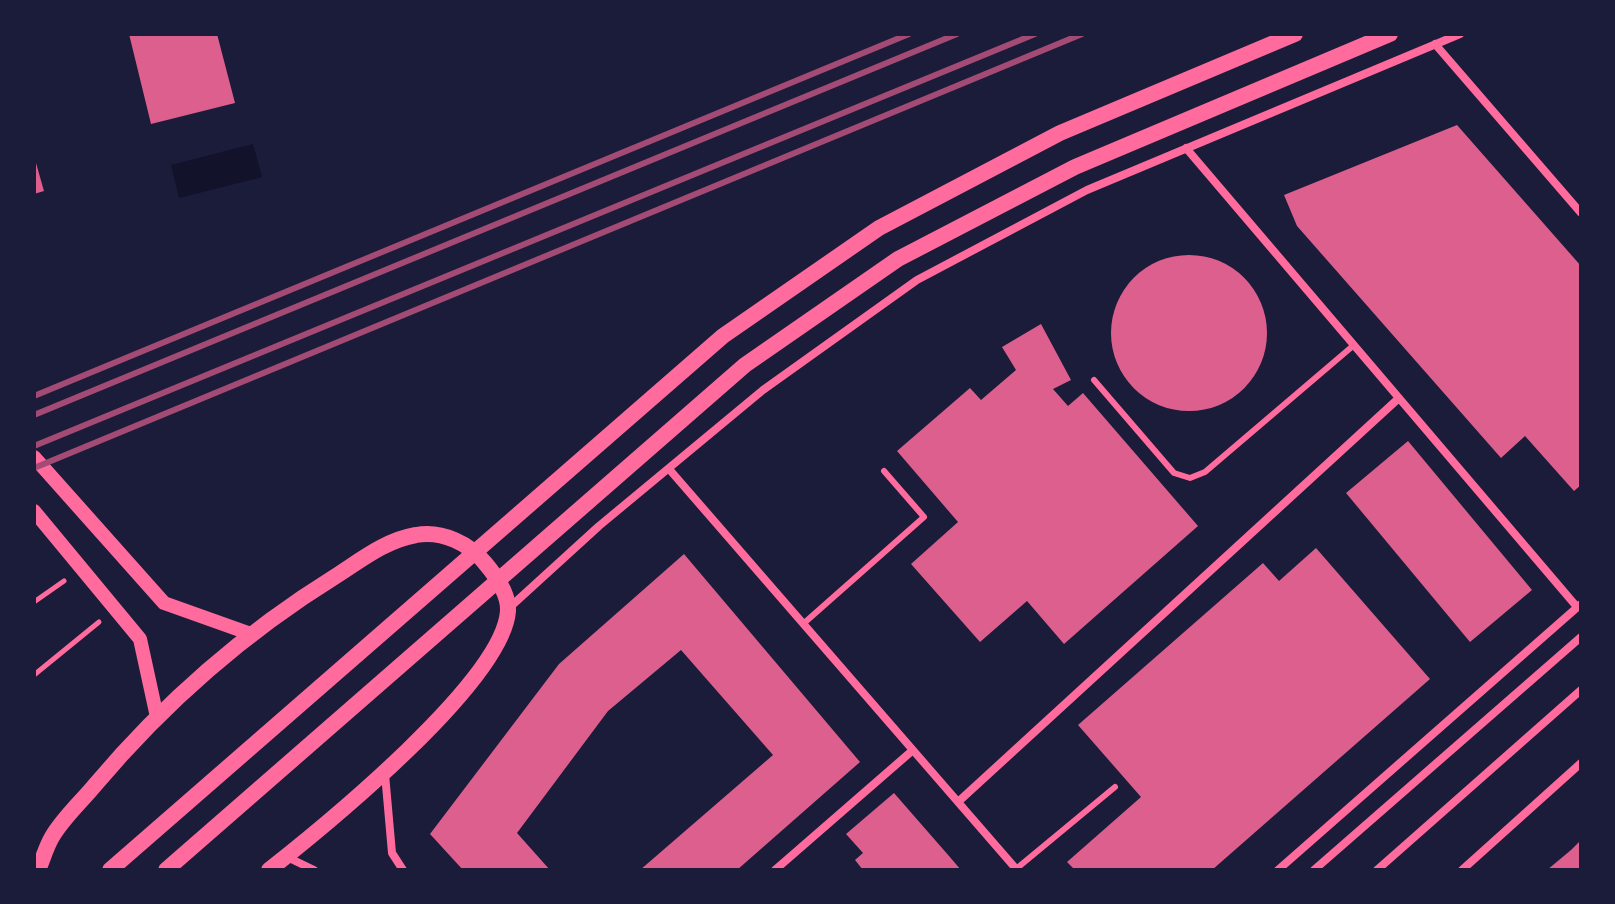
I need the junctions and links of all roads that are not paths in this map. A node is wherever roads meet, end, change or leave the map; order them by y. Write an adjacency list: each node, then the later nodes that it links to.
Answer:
1 (1295, 34): 14 (main road)
2 (1390, 34): 15 (main road)
3 (1460, 34): 4 (street)
4 (1435, 44): 5 (street); 6 (street)
5 (1186, 148): 7 (street); 11 (street)
6 (1581, 213)
7 (1354, 345): 8 (lane); 9 (street)
8 (1094, 380)
9 (1399, 398): 16 (street); 27 (street)
10 (34, 457): 19 (street)
11 (669, 469): 17 (street); 18 (street)
12 (884, 471): 18 (lane)
13 (34, 511): 22 (street)
14 (476, 551): 15 (main road); 19 (main road); 30 (main road)
15 (499, 580): 17 (main road); 31 (main road)
16 (1579, 606): 37 (street)
17 (508, 609): 25 (main road)
18 (803, 624): 23 (street)
19 (251, 634): 22 (main road)
20 (1581, 637): 38 (street)
21 (1581, 690): 39 (street)
22 (157, 717): 29 (main road)
23 (913, 750): 27 (street); 35 (street)
24 (1581, 763): 40 (street)
25 (385, 771): 28 (main road); 34 (street)
26 (1115, 787): 36 (lane)
27 (958, 802): 36 (street)
28 (286, 857): 32 (main road); 33 (street)
29 (39, 869)
30 (110, 870)
31 (166, 870)
32 (269, 870)
33 (314, 870)
34 (403, 870)
35 (775, 870)
36 (1017, 870)
37 (1278, 870)
38 (1314, 870)
39 (1377, 870)
40 (1462, 870)

